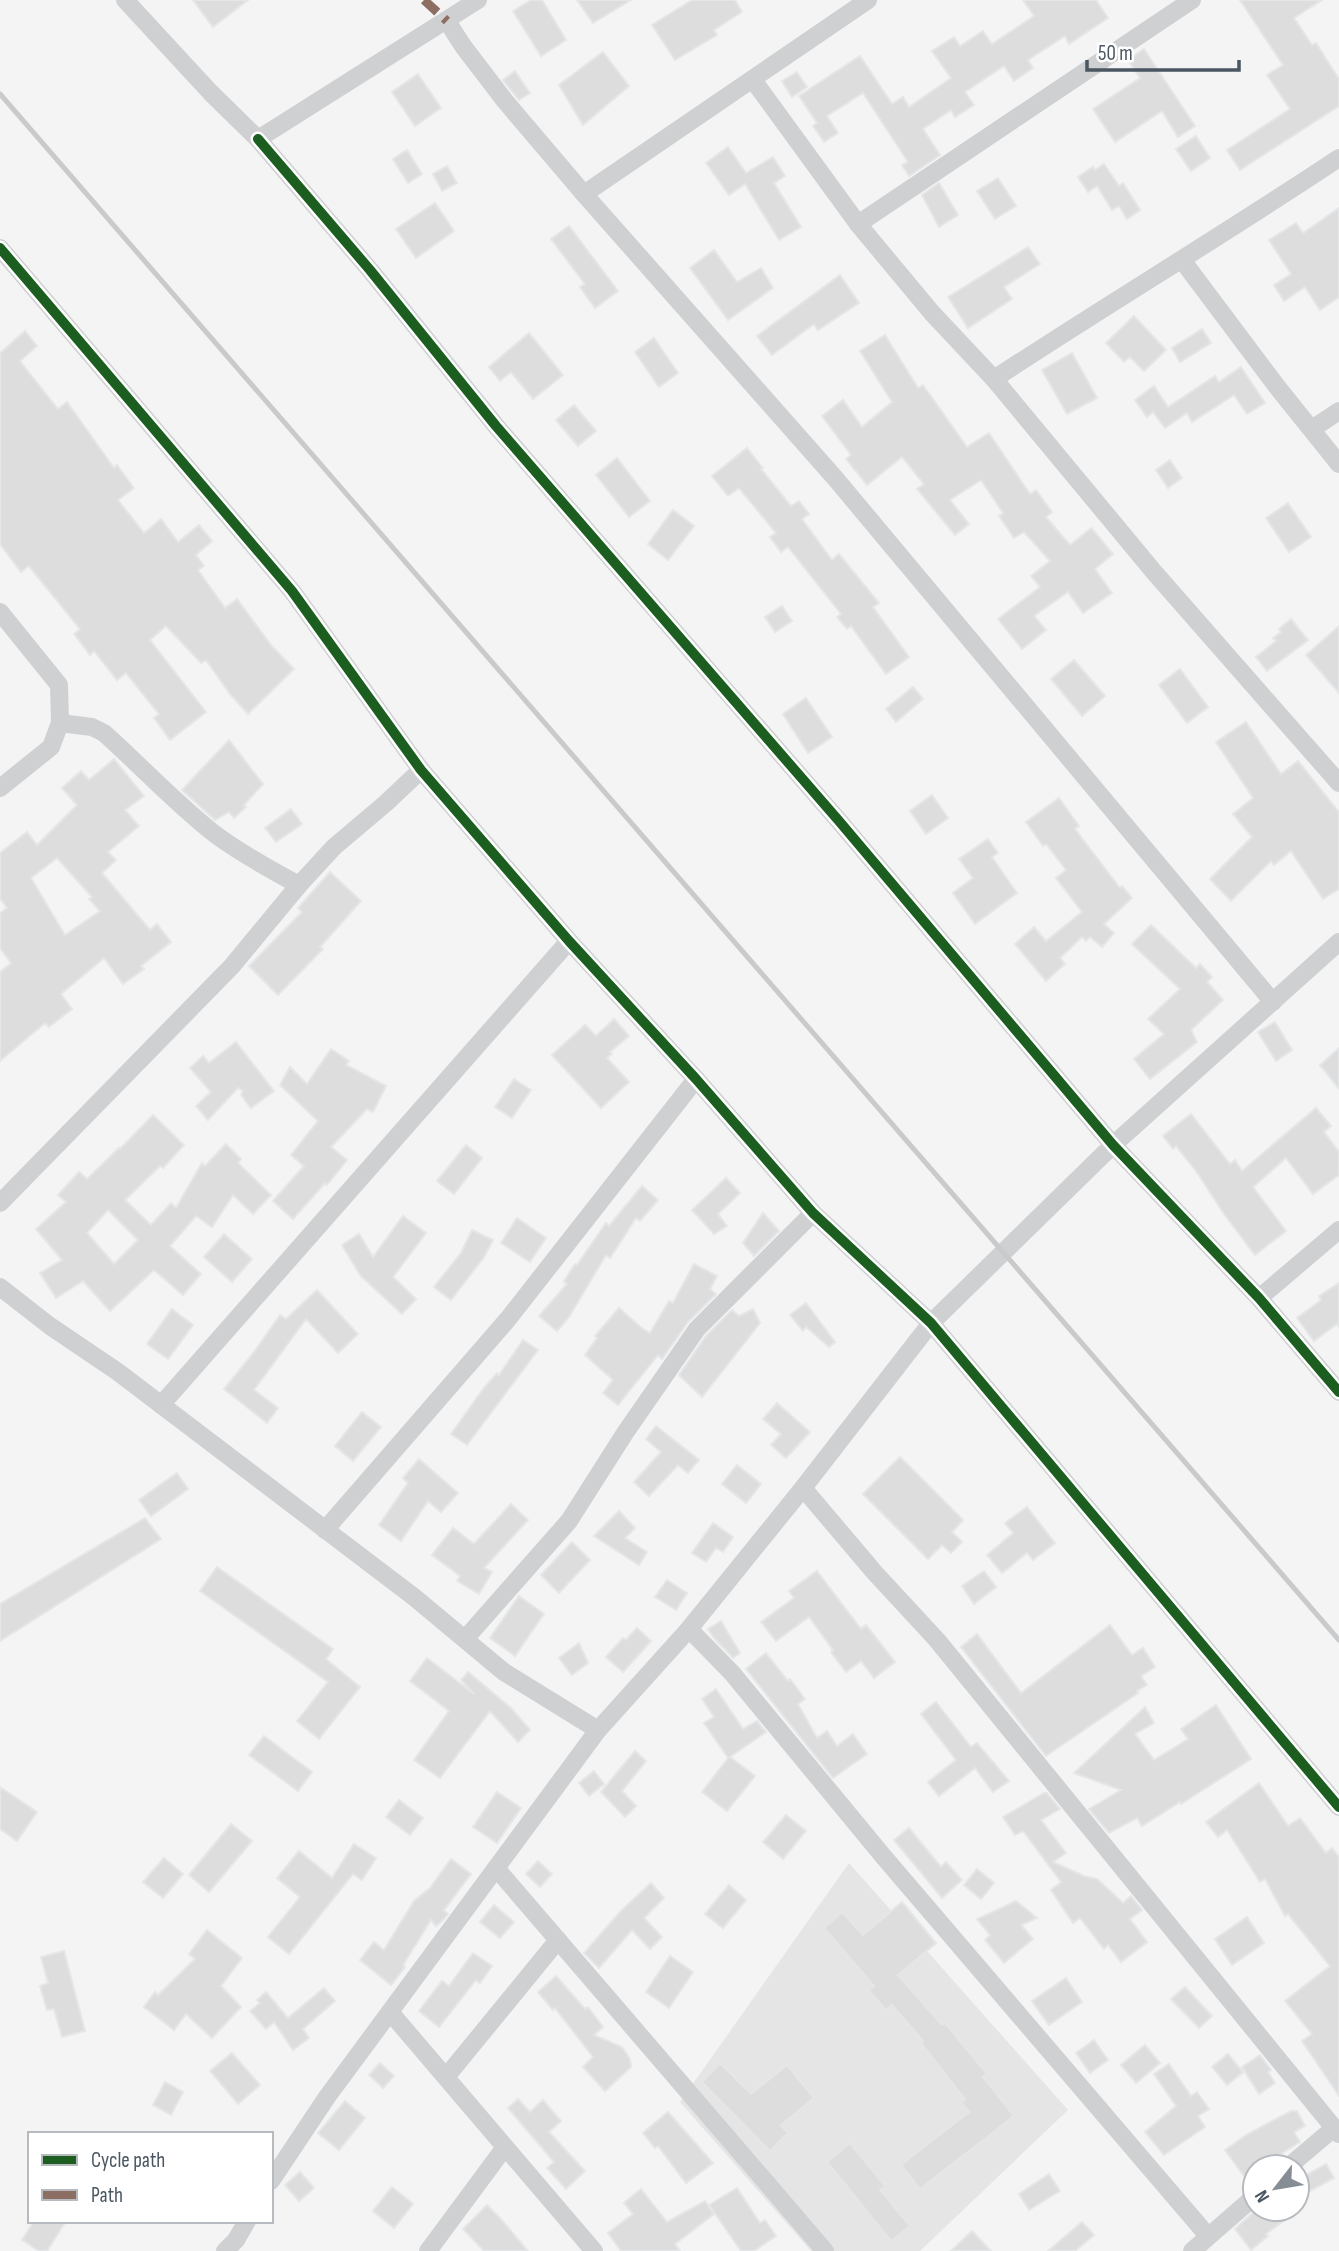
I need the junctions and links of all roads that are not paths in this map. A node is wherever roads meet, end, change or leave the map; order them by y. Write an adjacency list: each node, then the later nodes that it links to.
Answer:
1 (125, 0): 7 (street)
2 (478, 0): 5 (street)
3 (868, 0): 6 (street)
4 (1192, 0): 10 (street)
5 (447, 21): 7 (street); 9 (street)
6 (753, 80): 9 (street); 10 (street)
7 (258, 139): 27 (street)
8 (1339, 158): 12 (street)
9 (584, 194): 25 (street)
10 (858, 224): 13 (street)
11 (0, 247): 19 (street)
12 (1182, 260): 13 (street); 15 (street)
13 (994, 379): 20 (street)
14 (1339, 411): 15 (street)
15 (1312, 429): 16 (street)
16 (1339, 464)
17 (0, 612): 18 (street)
18 (60, 723): 21 (street); 22 (street)
19 (421, 770): 22 (street); 23 (street)
20 (1339, 783)
21 (0, 788)
22 (299, 885): 28 (street)
23 (569, 941): 26 (street); 35 (street)
24 (1339, 942): 25 (street)
25 (1273, 1002): 27 (street)
26 (696, 1079): 29 (street); 37 (street)
27 (1113, 1145): 32 (street); 33 (street)
28 (0, 1203)
29 (813, 1213): 33 (street); 39 (street)
30 (1339, 1230): 32 (street)
31 (0, 1287): 35 (street)
32 (1259, 1298): 34 (street)
33 (931, 1323): 36 (street); 41 (street)
34 (1339, 1392)
35 (161, 1405): 37 (street)
36 (803, 1488): 38 (street); 46 (street)
37 (325, 1530): 39 (street)
38 (689, 1629): 40 (street); 52 (street)
39 (465, 1639): 40 (street)
40 (598, 1730): 42 (street)
41 (1339, 1807)
42 (496, 1868): 43 (street); 44 (street)
43 (558, 1940): 45 (street); 56 (street)
44 (390, 2012): 45 (street); 49 (street)
45 (446, 2077): 47 (street)
46 (1336, 2131): 48 (street)
47 (505, 2147): 54 (street); 55 (street)
48 (1307, 2153)
49 (273, 2178)
50 (1241, 2208): 52 (street)
51 (246, 2223): 53 (street)
52 (1208, 2236): 57 (street)
53 (235, 2247)
54 (428, 2251)
55 (594, 2251)
56 (825, 2251)
57 (1192, 2251)

